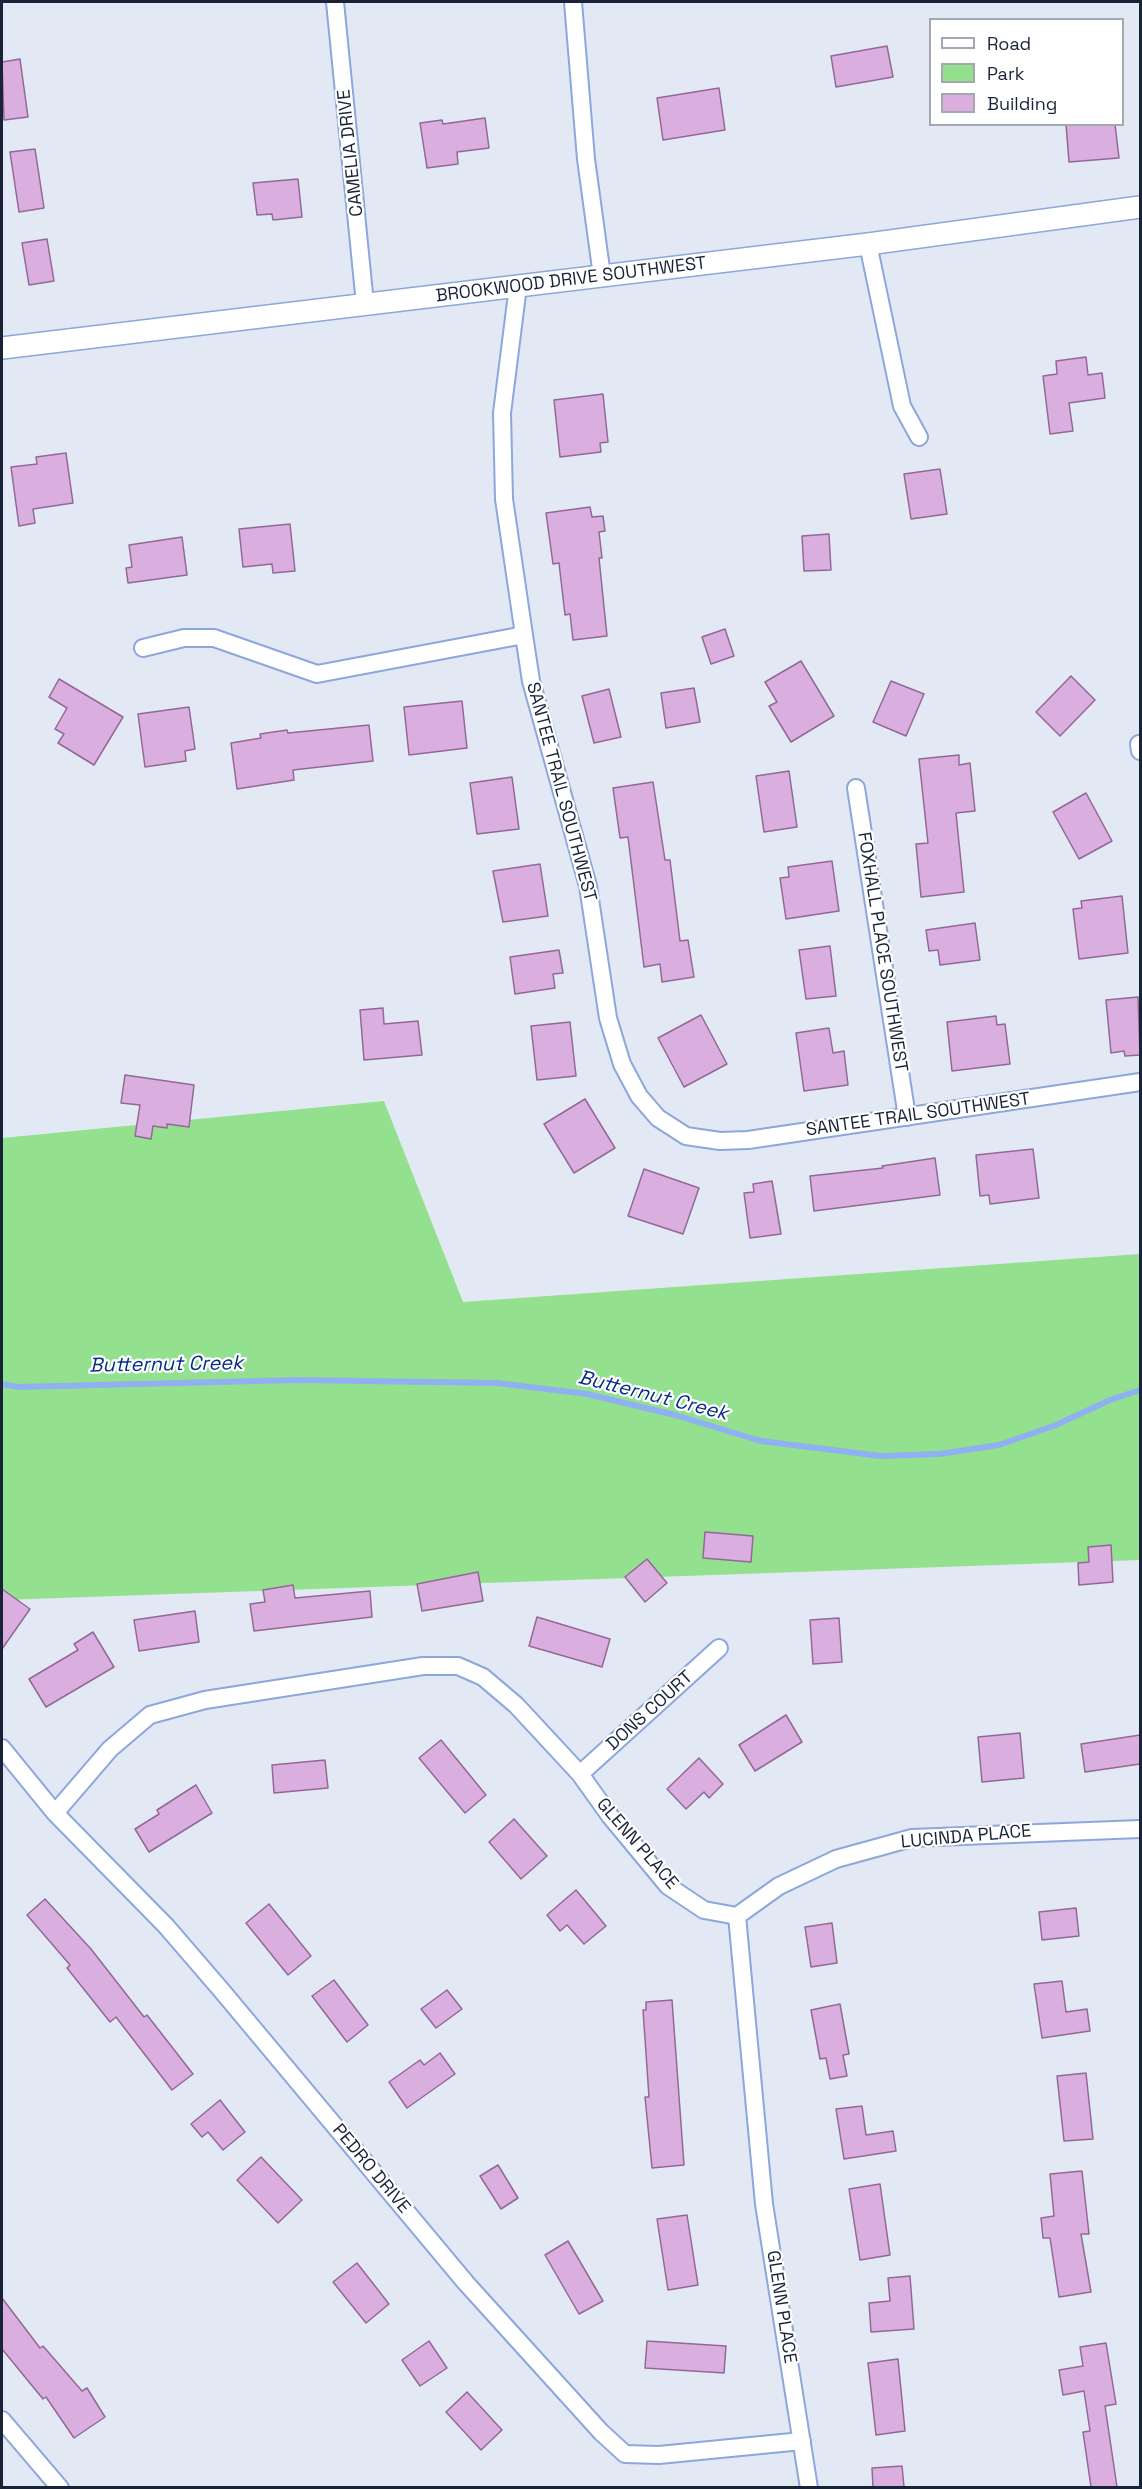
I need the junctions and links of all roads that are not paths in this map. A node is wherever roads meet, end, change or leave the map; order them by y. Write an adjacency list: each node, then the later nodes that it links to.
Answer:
1 (335, 2): 7 (street, CAMELIA DRIVE)
2 (573, 2): 5 (street)
3 (1140, 207): 4 (street, BROOKWOOD DRIVE SOUTHWEST)
4 (868, 244): 5 (street, BROOKWOOD DRIVE SOUTHWEST); 9 (street)
5 (602, 276): 6 (street, BROOKWOOD DRIVE SOUTHWEST)
6 (518, 286): 7 (street, BROOKWOOD DRIVE SOUTHWEST); 10 (street, SANTEE TRAIL SOUTHWEST)
7 (365, 304): 8 (street, BROOKWOOD DRIVE SOUTHWEST)
8 (2, 348)
9 (919, 437)
10 (524, 635): 11 (street); 14 (street, SANTEE TRAIL SOUTHWEST)
11 (143, 648)
12 (856, 788): 14 (street, FOXHALL PLACE SOUTHWEST)
13 (1140, 1082): 14 (street, SANTEE TRAIL SOUTHWEST)
14 (907, 1117)
15 (719, 1648): 17 (street, DONS COURT)
16 (2, 1748): 18 (street, PEDRO DRIVE)
17 (580, 1774): 18 (street, GLENN PLACE); 20 (street, GLENN PLACE)
18 (55, 1813): 22 (street, PEDRO DRIVE)
19 (1140, 1829): 20 (street, LUCINDA PLACE)
20 (737, 1916): 22 (street, GLENN PLACE)
21 (2, 2420): 23 (street)
22 (802, 2441): 24 (street, GLENN PLACE)
23 (60, 2487)
24 (809, 2487)

